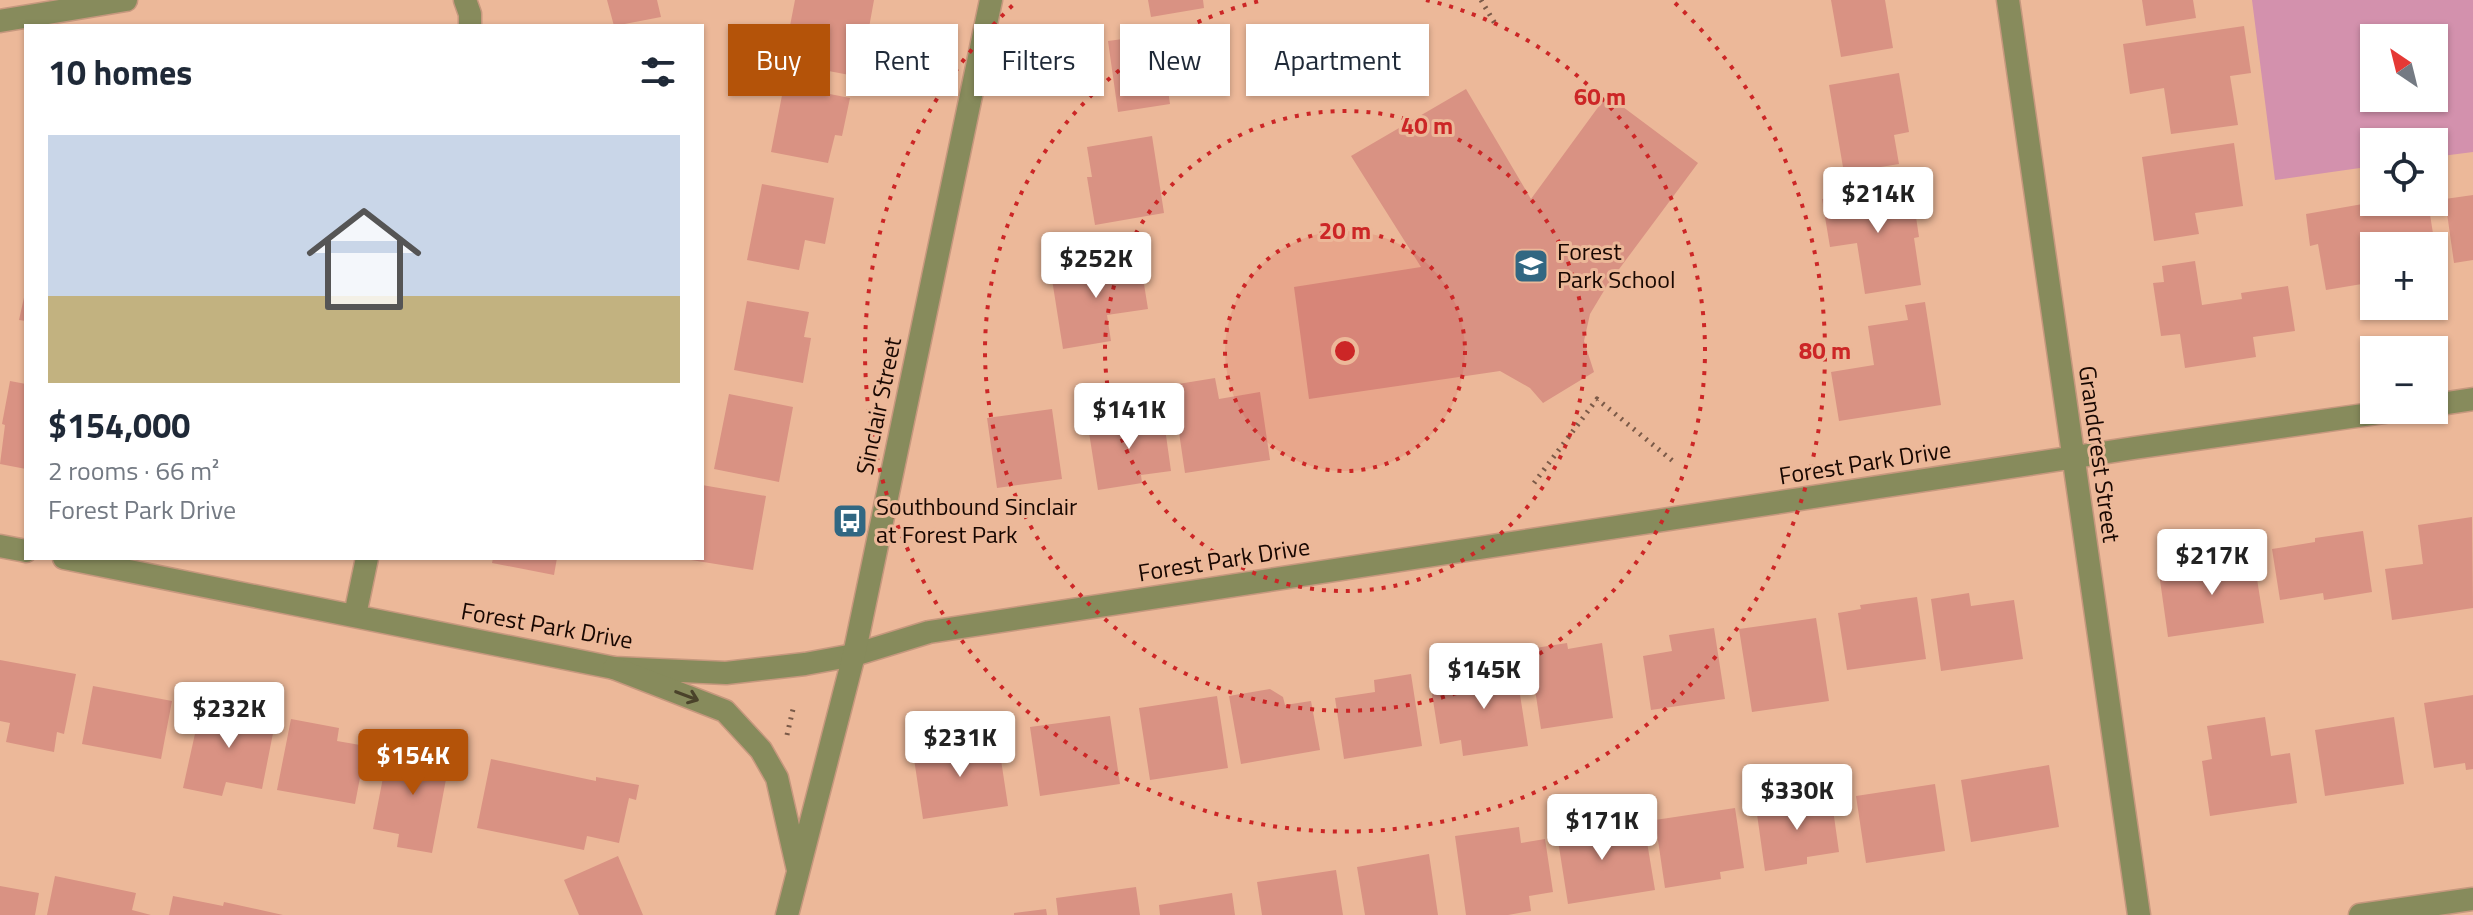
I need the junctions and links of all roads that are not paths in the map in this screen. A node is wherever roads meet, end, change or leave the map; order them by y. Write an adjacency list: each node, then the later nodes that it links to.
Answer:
1 (126, 0): 5 (street)
2 (465, 0): 6 (street)
3 (991, 0): 16 (street, Sinclair Street)
4 (2008, 0): 10 (street, Grandcrest Street)
5 (0, 21)
6 (470, 24)
7 (2473, 399): 8 (street)
8 (2448, 403)
9 (2360, 416): 10 (street, Forest Park Drive)
10 (2073, 457): 16 (street, Forest Park Drive); 21 (street, Grandcrest Street)
11 (0, 546): 12 (street)
12 (24, 551)
13 (74, 560): 15 (street, Forest Park Drive)
14 (367, 560): 15 (street)
15 (355, 615): 17 (street, Forest Park Drive)
16 (854, 655): 17 (street, Forest Park Drive); 18 (street, Sinclair Street)
17 (614, 668): 18 (street, one-way to 18)
18 (799, 875): 20 (street, Sinclair Street)
19 (2473, 899): 22 (street)
20 (787, 915)
21 (2139, 915)
22 (2360, 915)

